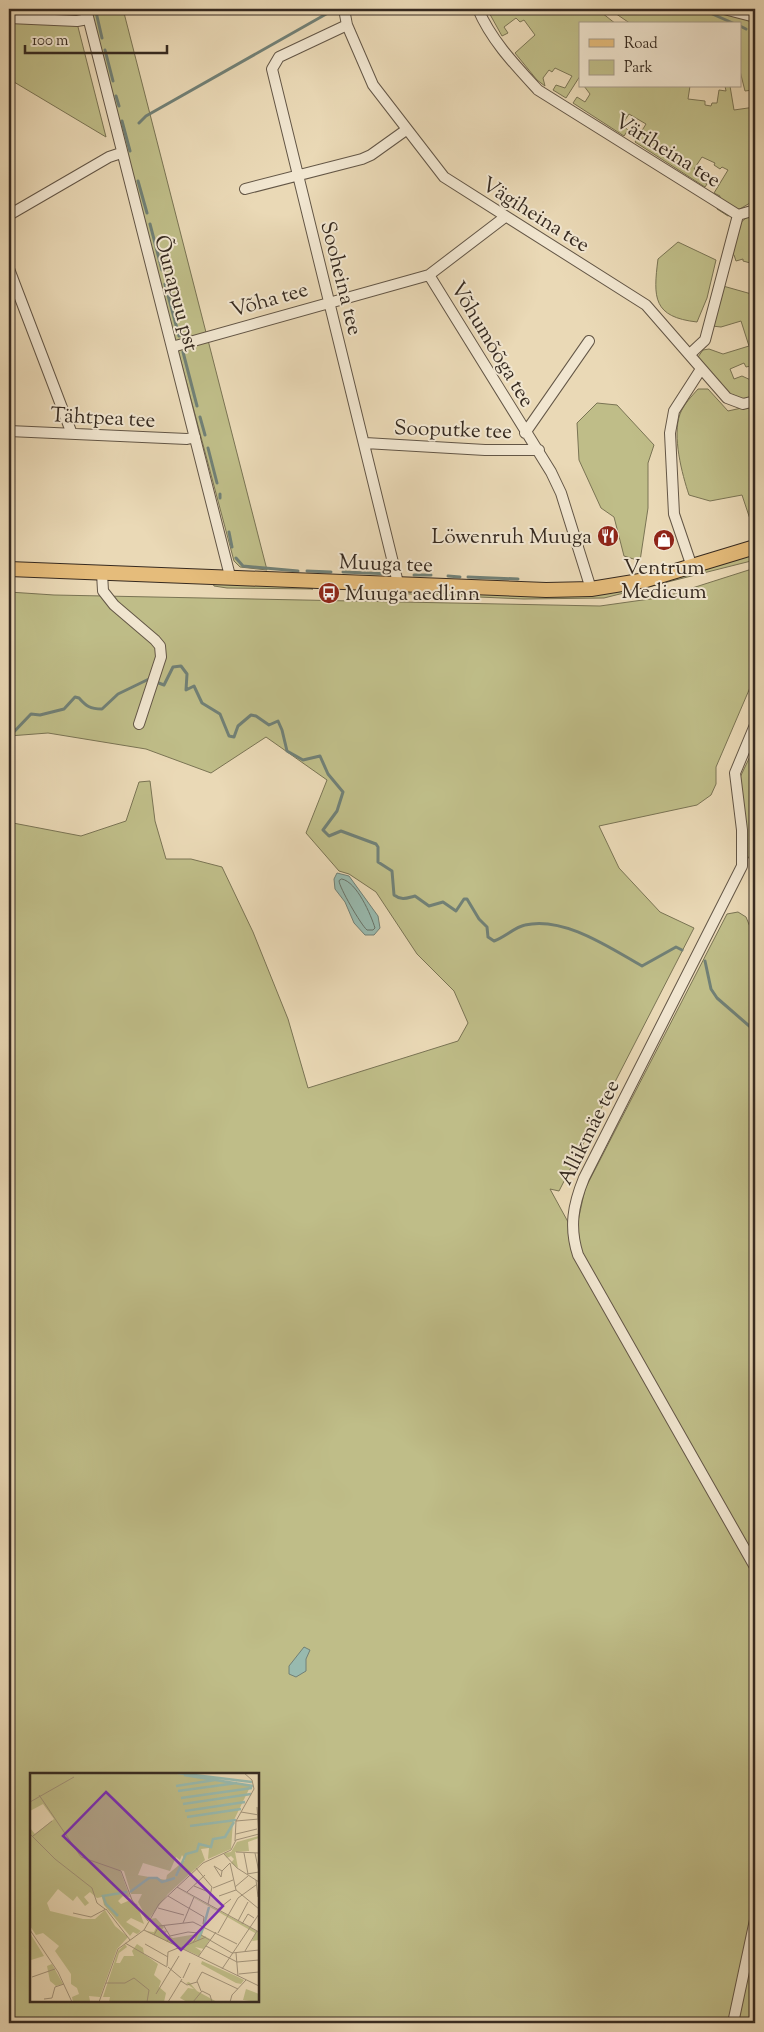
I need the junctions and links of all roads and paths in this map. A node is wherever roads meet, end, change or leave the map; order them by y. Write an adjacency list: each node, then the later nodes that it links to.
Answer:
1 (344, 9): 7 (street, Vägiheina tee)
2 (478, 9): 14 (street, Väriheina tee)
3 (724, 9): 5 (street)
4 (87, 14): 6 (street, Õunapuu pst); 9 (street, Õunapuu pst)
5 (755, 17)
6 (9, 18)
7 (348, 25): 8 (street, Vägiheina tee); 10 (street, Sooheina tee)
8 (406, 130): 10 (street); 15 (street, Vägiheina tee)
9 (121, 153): 13 (street); 20 (street, Õunapuu pst)
10 (297, 176): 11 (street); 18 (street, Sooheina tee)
11 (245, 190)
12 (755, 210): 14 (street)
13 (9, 215)
14 (738, 216): 21 (street)
15 (505, 217): 17 (street, Võha tee); 21 (street, Vägiheina tee)
16 (9, 269): 26 (street)
17 (429, 275): 18 (street, Võha tee); 25 (street, Võhumõõga tee)
18 (328, 302): 20 (street, Võha tee); 28 (street, Sooheina tee)
19 (589, 341): 25 (street, Võhumõõga tee)
20 (172, 347): 27 (street, Õunapuu pst)
21 (690, 354): 22 (street, Vägiheina tee)
22 (701, 369): 23 (street, Vägiheina tee); 31 (street)
23 (755, 400)
24 (9, 431): 26 (street, Tähtpea tee)
25 (525, 433): 29 (street, Võhumõõga tee)
26 (72, 434): 27 (street, Tähtpea tee)
27 (196, 437): 34 (street, Õunapuu pst)
28 (365, 443): 29 (street, Sooputke tee); 35 (street, Sooheina tee)
29 (539, 450): 36 (street, Võhumõõga tee)
30 (755, 547): 31 (main road, Muuga tee)
31 (692, 567): 36 (main road, Muuga tee)
32 (9, 569): 33 (main road, Muuga tee)
33 (102, 573): 34 (main road, Muuga tee); 37 (street)
34 (230, 576): 35 (main road, Muuga tee)
35 (398, 583): 36 (main road, Muuga tee)
36 (591, 589)
37 (139, 724)
38 (755, 725): 39 (street, Allikmäe tee)
39 (755, 1567)
40 (755, 1920): 41 (street)
41 (733, 2023)

